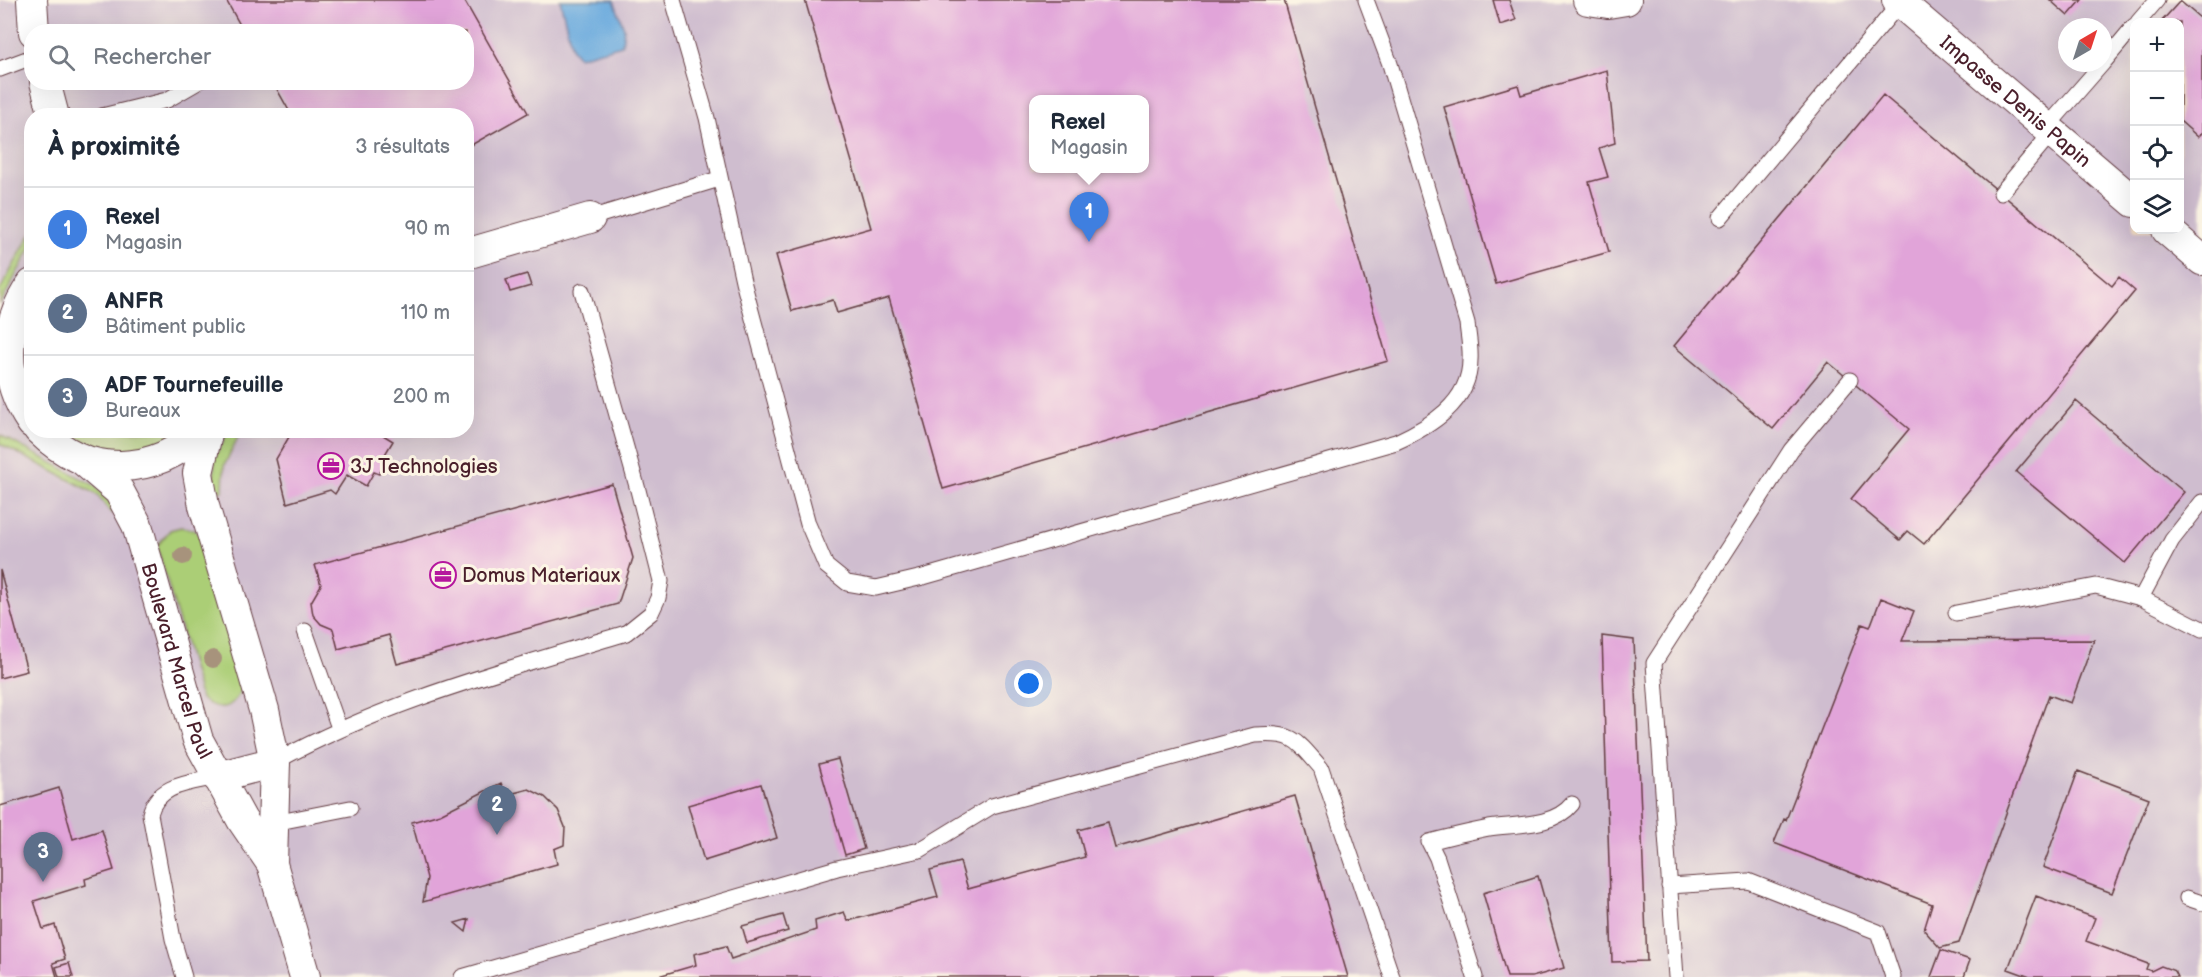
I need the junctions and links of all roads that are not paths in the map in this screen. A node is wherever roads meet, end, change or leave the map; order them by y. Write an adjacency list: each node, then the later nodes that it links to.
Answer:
1 (32, 0): 9 (street)
2 (673, 0): 20 (lane)
3 (1366, 0): 20 (lane)
4 (1588, 0): 5 (street)
5 (1626, 0)
6 (2157, 0): 8 (lane)
7 (1898, 1): 19 (street, Impasse Denis Papin); 24 (lane)
8 (2141, 18)
9 (34, 24)
10 (2130, 31): 11 (lane)
11 (2112, 52)
12 (24, 60): 13 (lane)
13 (0, 69)
14 (2096, 72): 19 (lane)
15 (47, 90): 17 (street)
16 (184, 90): 18 (lane)
17 (52, 108)
18 (134, 108)
19 (2050, 129): 21 (lane); 22 (street, Impasse Denis Papin)
20 (719, 179): 23 (lane)
21 (2001, 194)
22 (2130, 199)
23 (590, 218): 26 (street)
24 (1720, 218)
25 (2172, 234): 27 (street)
26 (474, 252)
27 (2202, 260)
28 (582, 291): 42 (lane)
29 (24, 298): 31 (street)
30 (1850, 380): 49 (lane)
31 (7, 394): 32 (street)
32 (24, 414)
33 (47, 438): 36 (street)
34 (195, 438): 36 (street)
35 (206, 438): 43 (street, Boulevard Marcel Paul)
36 (84, 461): 44 (street, Boulevard Marcel Paul)
37 (2202, 502): 38 (lane)
38 (2141, 598): 39 (lane); 40 (lane)
39 (1956, 613)
40 (2202, 629)
41 (305, 632): 42 (lane)
42 (339, 728): 43 (lane)
43 (275, 762): 44 (street); 47 (street, Boulevard Marcel Paul)
44 (217, 777): 48 (street, Boulevard Marcel Paul); 52 (lane)
45 (1572, 804): 56 (lane)
46 (350, 808): 47 (lane)
47 (274, 823): 48 (street, Boulevard Marcel Paul)
48 (272, 864): 53 (street, Boulevard Marcel Paul)
49 (1669, 886): 57 (lane); 58 (lane)
50 (2187, 898): 51 (lane)
51 (2202, 903)
52 (184, 977)
53 (304, 977)
54 (462, 977): 55 (lane)
55 (1392, 977)
56 (1475, 977)
57 (1676, 977)
58 (1893, 977)

